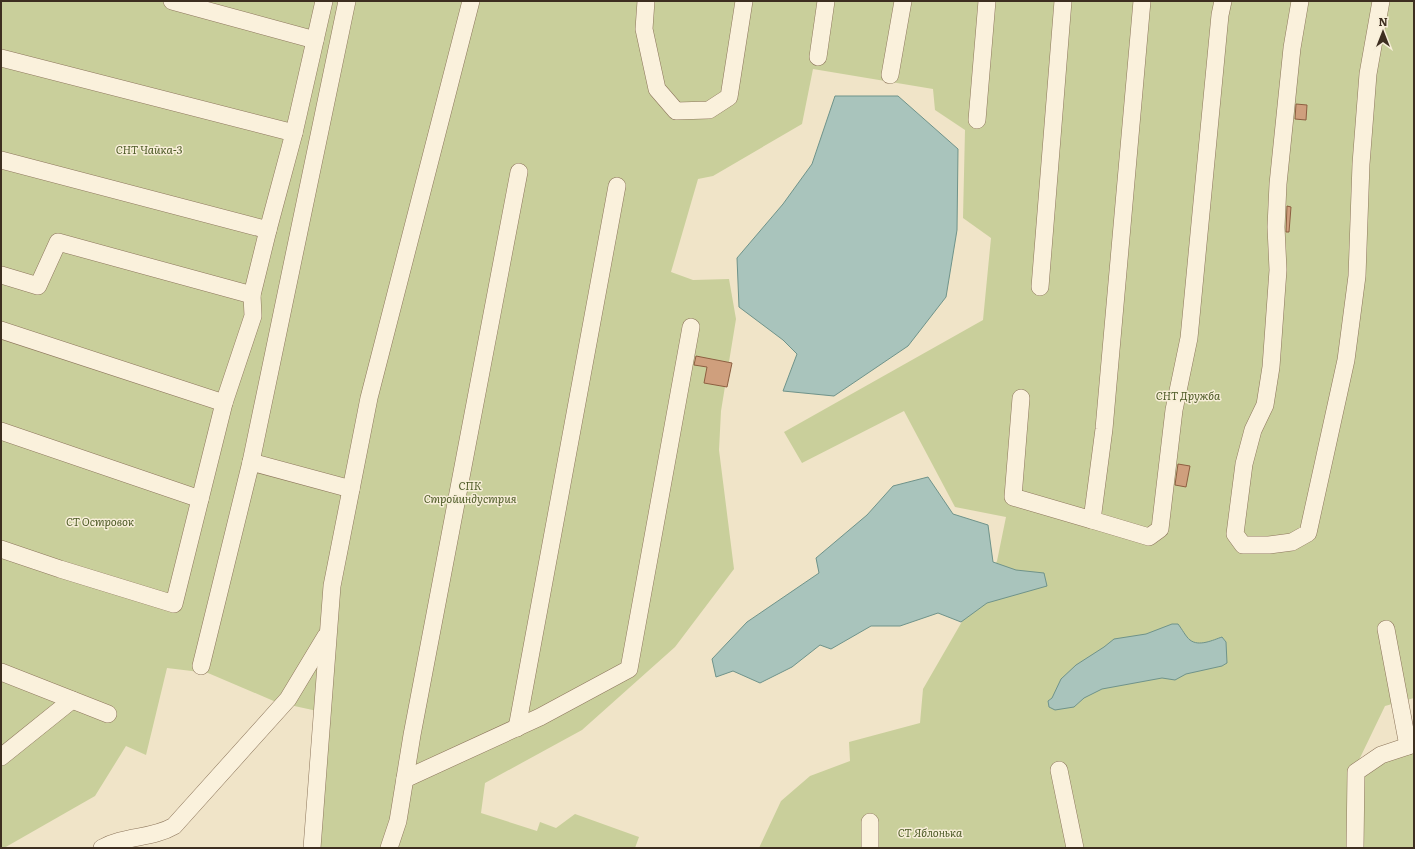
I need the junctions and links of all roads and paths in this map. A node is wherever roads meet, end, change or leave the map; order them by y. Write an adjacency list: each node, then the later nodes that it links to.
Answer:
1 (172, 1): 15 (street)
2 (324, 1): 15 (street)
3 (348, 1): 33 (street)
4 (471, 1): 34 (street)
5 (646, 1): 6 (street)
6 (744, 1)
7 (826, 1): 16 (street)
8 (903, 1): 18 (street)
9 (987, 1): 19 (street)
10 (1063, 1): 26 (street)
11 (1142, 1): 36 (street)
12 (1223, 1): 36 (street)
13 (1300, 1): 14 (street)
14 (1381, 1)
15 (316, 40): 20 (street)
16 (818, 57)
17 (1, 58): 20 (street)
18 (890, 75)
19 (977, 120)
20 (294, 133): 24 (street)
21 (1, 160): 24 (street)
22 (519, 172): 48 (street)
23 (617, 186): 44 (street)
24 (268, 230): 27 (street)
25 (1, 275): 27 (street)
26 (1040, 287)
27 (252, 295): 31 (street)
28 (691, 327): 44 (street)
29 (1, 330): 31 (street)
30 (1021, 398): 36 (street)
31 (224, 404): 35 (street)
32 (1, 431): 35 (street)
33 (251, 462): 34 (street); 40 (street)
34 (351, 489): 39 (street)
35 (200, 499): 37 (street)
36 (1092, 520)
37 (1, 549)
38 (1386, 629): 45 (street)
39 (328, 632): 50 (street); 51 (street)
40 (201, 666)
41 (1, 672): 42 (street)
42 (72, 700): 43 (street); 46 (street)
43 (108, 714)
44 (517, 728): 48 (street)
45 (1411, 745): 55 (street)
46 (1, 757)
47 (1060, 770): 54 (street)
48 (405, 779): 52 (street)
49 (870, 822): 53 (street)
50 (102, 848)
51 (312, 848)
52 (390, 848)
53 (870, 848)
54 (1075, 848)
55 (1355, 848)

